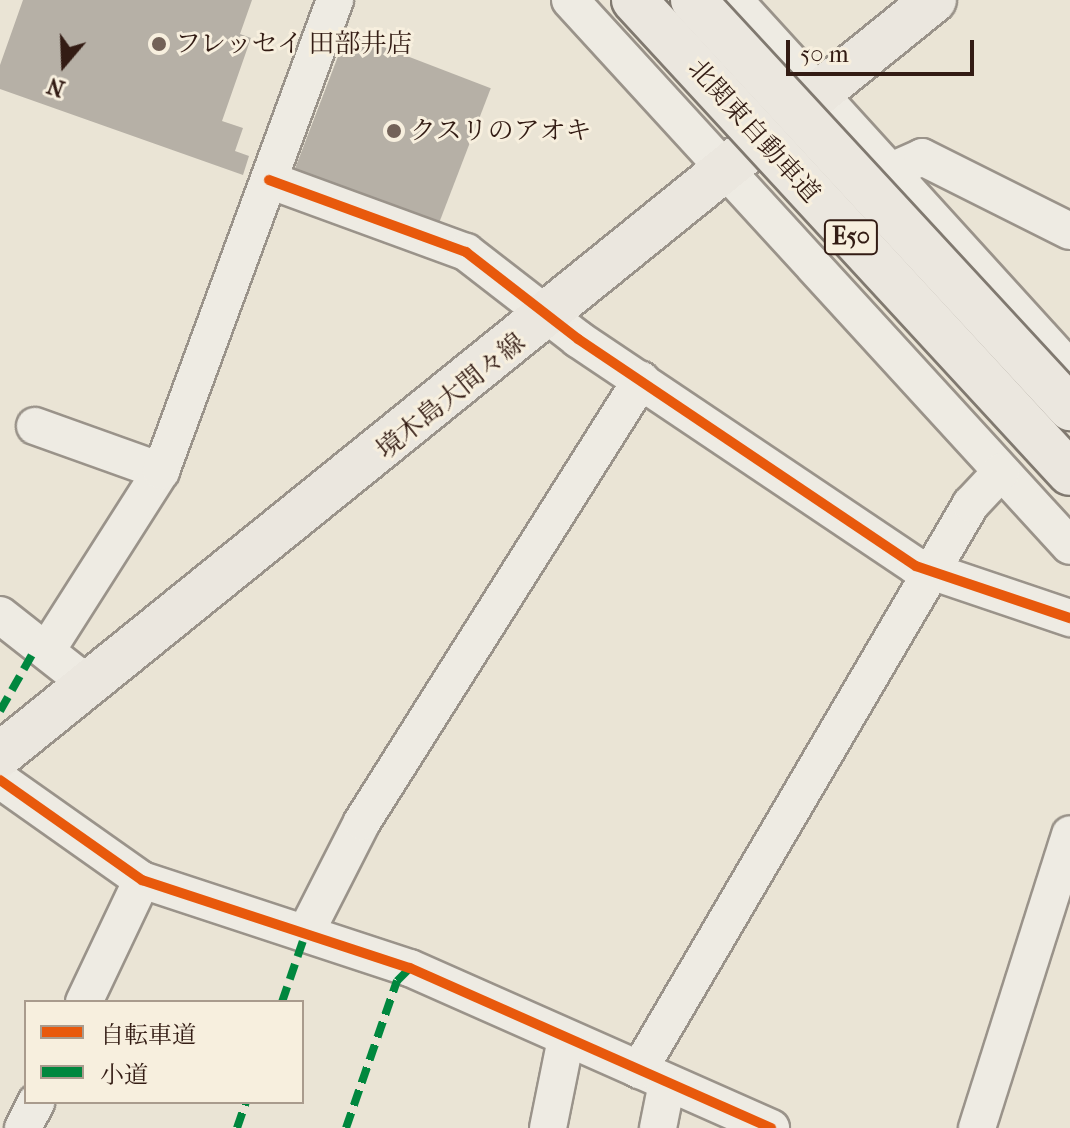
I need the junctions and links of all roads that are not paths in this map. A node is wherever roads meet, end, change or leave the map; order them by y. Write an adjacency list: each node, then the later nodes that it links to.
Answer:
1 (335, 0): 10 (street)
2 (570, 0): 8 (street)
3 (634, 0): 19 (main road, 北関東自動車道 / E50, bridge)
4 (693, 0): 15 (main road, 北関東自動車道 / E50, bridge)
5 (734, 0): 7 (street)
6 (934, 0): 7 (main road, 境木島大間々線)
7 (818, 93): 8 (main road, 境木島大間々線); 9 (street)
8 (727, 172): 12 (main road, 境木島大間々線); 17 (street)
9 (889, 172): 11 (street); 13 (street)
10 (269, 180): 12 (street); 18 (street)
11 (1070, 231)
12 (551, 316): 14 (street); 25 (main road, 境木島大間々線)
13 (1066, 357): 17 (street)
14 (641, 380): 21 (street); 30 (street)
15 (1070, 408)
16 (35, 426): 18 (street)
17 (993, 464): 20 (street); 21 (street)
18 (161, 471): 24 (street)
19 (1070, 473)
20 (1070, 546)
21 (931, 573): 23 (street); 33 (street)
22 (0, 615): 24 (street)
23 (1070, 618)
24 (47, 650): 25 (street)
25 (89, 685): 26 (main road, 境木島大間々線)
26 (0, 755)
27 (0, 780): 29 (street)
28 (1070, 834): 40 (street)
29 (142, 880): 30 (street); 31 (street)
30 (306, 932): 32 (street)
31 (85, 1000)
32 (566, 1039): 33 (street); 37 (street)
33 (653, 1077): 35 (street); 38 (street)
34 (35, 1104): 36 (street)
35 (727, 1119): 39 (street)
36 (23, 1128)
37 (548, 1128)
38 (658, 1128)
39 (771, 1128)
40 (977, 1128)

